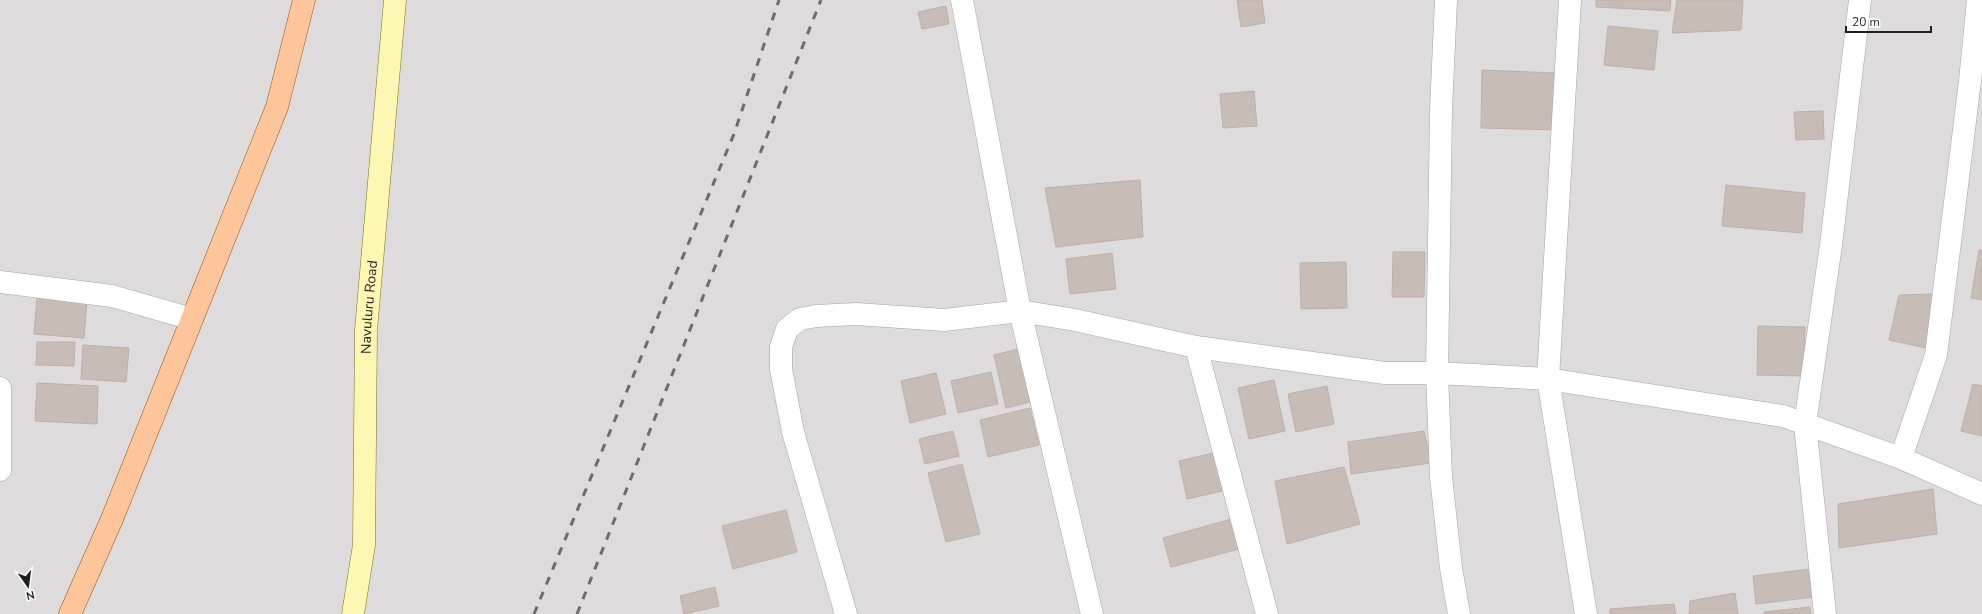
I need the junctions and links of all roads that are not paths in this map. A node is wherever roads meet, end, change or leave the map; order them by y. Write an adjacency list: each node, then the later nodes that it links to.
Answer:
1 (304, 0): 10 (main road)
2 (395, 0): 20 (street, Navuluru Road)
3 (962, 0): 9 (street)
4 (1446, 0): 12 (street)
5 (1570, 0): 13 (street)
6 (1860, 0): 15 (street)
7 (1978, 0): 16 (street)
8 (0, 282): 10 (street)
9 (1020, 311): 11 (street); 21 (street); 22 (street)
10 (192, 319): 19 (main road)
11 (1196, 347): 12 (street); 23 (street)
12 (1437, 373): 13 (street); 24 (street)
13 (1548, 379): 15 (street); 25 (street)
14 (0, 388): 17 (street)
15 (1805, 424): 16 (street); 26 (street)
16 (1900, 458): 18 (street)
17 (0, 463)
18 (1982, 494)
19 (70, 614)
20 (353, 614)
21 (846, 614)
22 (1092, 614)
23 (1267, 614)
24 (1460, 614)
25 (1586, 614)
26 (1825, 614)

